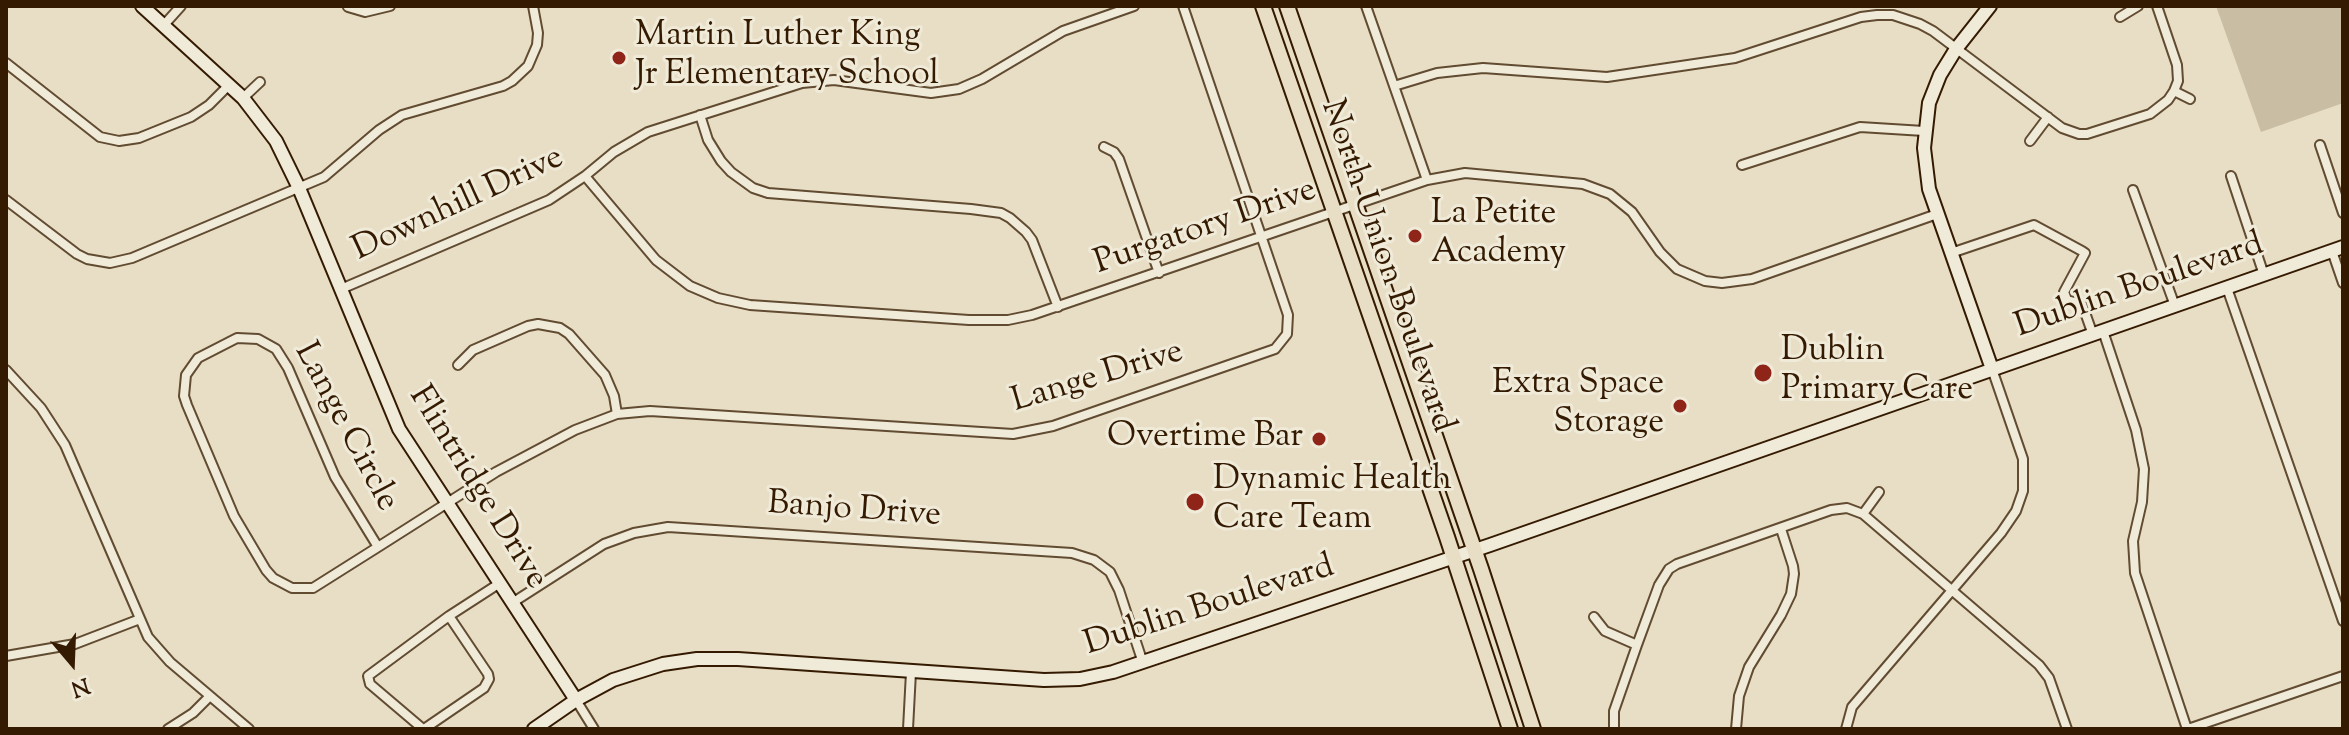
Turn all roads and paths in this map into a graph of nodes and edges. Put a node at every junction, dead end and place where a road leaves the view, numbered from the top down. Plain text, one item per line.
1 (142, 6) edge
2 (181, 6) edge
3 (390, 6) edge
4 (533, 6) edge
5 (1134, 6) edge
6 (1183, 6) edge
7 (1263, 6) edge
8 (1287, 6) edge
9 (1366, 6) edge
10 (1990, 6) edge
11 (2138, 6) edge
12 (2157, 6) edge
13 (348, 7) edge
14 (2120, 17) dead end
15 (163, 26) junction
16 (1956, 49) junction
17 (6, 63) edge
18 (260, 82) dead end
19 (229, 85) junction
20 (1394, 86) junction
21 (2174, 91) junction
22 (243, 98) junction
23 (2190, 99) dead end
24 (700, 115) junction
25 (2048, 117) junction
26 (1924, 131) junction
27 (2030, 141) dead end
28 (2320, 145) dead end
29 (1104, 147) dead end
30 (1742, 165) dead end
31 (585, 176) junction
32 (2231, 176) dead end
33 (1427, 180) junction
34 (299, 188) junction
35 (2133, 190) dead end
36 (6, 200) edge
37 (1356, 205) junction
38 (1335, 212) junction
39 (2343, 213) edge
40 (1937, 214) junction
41 (1263, 237) junction
42 (2337, 249) edge
43 (1951, 253) junction
44 (1159, 273) junction
45 (2264, 275) junction
46 (2343, 283) edge
47 (2227, 288) junction
48 (341, 289) junction
49 (2175, 306) junction
50 (1058, 307) junction
51 (2098, 333) junction
52 (458, 365) dead end
53 (1992, 369) junction
54 (6, 370) edge
55 (617, 414) junction
56 (1879, 492) dead end
57 (446, 503) junction
58 (1863, 514) junction
59 (1781, 529) junction
60 (378, 547) junction
61 (1474, 550) junction
62 (1454, 557) junction
63 (500, 583) junction
64 (1952, 590) junction
65 (512, 603) junction
66 (449, 616) junction
67 (1594, 617) dead end
68 (140, 619) junction
69 (2343, 621) edge
70 (1637, 645) junction
71 (6, 656) edge
72 (1143, 663) junction
73 (911, 672) junction
74 (2343, 676) edge
75 (210, 696) junction
76 (576, 700) junction
77 (168, 729) edge
78 (249, 729) edge
79 (424, 729) edge
80 (534, 729) edge
81 (594, 729) edge
82 (908, 729) edge
83 (1510, 729) edge
84 (1533, 729) edge
85 (1614, 729) edge
86 (1736, 729) edge
87 (1846, 729) edge
88 (2067, 729) edge
89 (2187, 729) edge

1 - 15 main road, Flintridge Drive
2 - 15 street
3 - 13 street
4 - 34 street
5 - 24 street, Downhill Drive
6 - 41 street, Lange Drive
7 - 38 main road, North Union Boulevard
8 - 37 main road, North Union Boulevard
9 - 20 street
10 - 16 main road
11 - 14 street
12 - 21 street
15 - 19 main road, Flintridge Drive
16 - 20 street
16 - 25 street
16 - 26 main road
17 - 19 street
18 - 22 street
19 - 22 main road, Flintridge Drive
20 - 33 street
21 - 23 street
21 - 25 street
22 - 34 main road, Flintridge Drive
24 - 31 street, Downhill Drive
24 - 50 street
25 - 27 street
26 - 30 street
26 - 40 main road
28 - 39 street
29 - 44 street
31 - 48 street, Downhill Drive
31 - 50 street, Purgatory Drive
32 - 45 street
33 - 37 street, Purgatory Drive
33 - 40 street, Purgatory Drive
34 - 36 street
34 - 48 main road, Flintridge Drive
35 - 49 street
37 - 38 street, Purgatory Drive
37 - 61 main road, North Union Boulevard
38 - 41 street, Purgatory Drive
38 - 62 main road, North Union Boulevard
40 - 43 main road
41 - 44 street, Purgatory Drive
41 - 55 street, Lange Drive
42 - 45 main road, Dublin Boulevard
42 - 46 street
43 - 51 street
43 - 53 main road
44 - 50 street, Purgatory Drive
45 - 47 main road, Dublin Boulevard
47 - 49 main road, Dublin Boulevard
47 - 69 street
48 - 57 main road, Flintridge Drive
49 - 51 main road, Dublin Boulevard
51 - 53 main road, Dublin Boulevard
51 - 89 street
52 - 55 street
53 - 61 main road, Dublin Boulevard
53 - 64 street
54 - 68 street
55 - 57 street, Lange Drive
56 - 58 street
57 - 60 street, Lange Circle
57 - 63 main road, Flintridge Drive
58 - 59 street
58 - 64 street
59 - 70 street
59 - 86 street
60 - 60 street, Lange Circle
61 - 62 main road, Dublin Boulevard
61 - 84 main road, North Union Boulevard
62 - 72 main road, Dublin Boulevard
62 - 83 main road, North Union Boulevard
63 - 65 main road, Flintridge Drive
63 - 66 street
64 - 87 street
64 - 88 street
65 - 72 street, Banjo Drive
65 - 76 main road, Flintridge Drive
66 - 79 street
66 - 79 street
67 - 70 street
68 - 71 street
68 - 75 street
70 - 85 street
72 - 73 main road, Dublin Boulevard
73 - 76 main road, Dublin Boulevard
73 - 82 street
74 - 89 street
75 - 77 street
75 - 78 street
76 - 80 main road, Dublin Boulevard
76 - 81 street, Flintridge Drive

